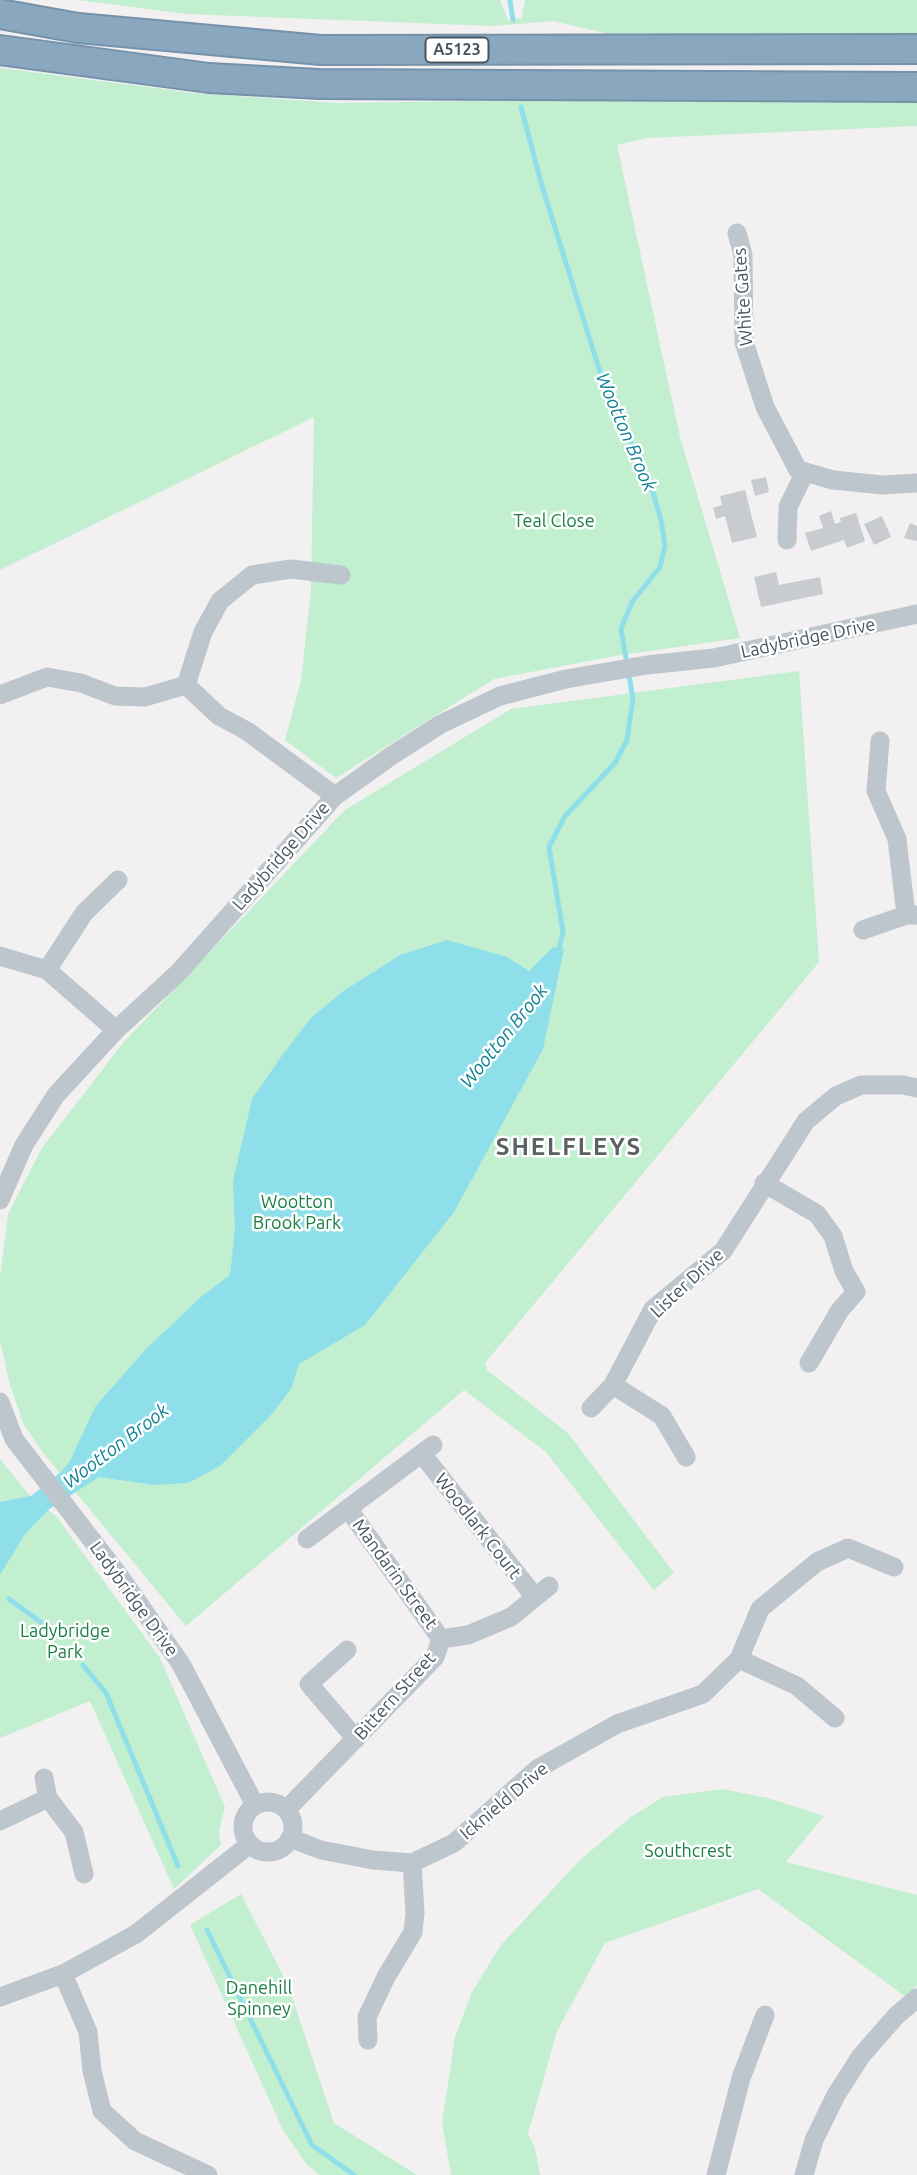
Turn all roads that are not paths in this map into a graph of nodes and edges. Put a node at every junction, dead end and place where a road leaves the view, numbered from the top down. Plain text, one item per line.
1 (0, 14) edge
2 (917, 49) edge
3 (0, 50) edge
4 (917, 87) edge
5 (737, 233) dead end
6 (805, 472) junction
7 (917, 483) edge
8 (787, 540) dead end
9 (341, 575) dead end
10 (917, 614) edge
11 (186, 685) junction
12 (0, 695) edge
13 (880, 741) dead end
14 (335, 796) junction
15 (118, 880) dead end
16 (911, 915) edge
17 (863, 930) dead end
18 (0, 956) edge
19 (47, 970) junction
20 (116, 1030) junction
21 (917, 1088) edge
22 (764, 1183) junction
23 (0, 1200) edge
24 (809, 1363) dead end
25 (613, 1385) junction
26 (0, 1402) edge
27 (590, 1408) dead end
28 (686, 1457) dead end
29 (349, 1510) junction
30 (307, 1539) dead end
31 (894, 1567) dead end
32 (542, 1592) joint
33 (441, 1639) junction
34 (347, 1650) dead end
35 (739, 1659) junction
36 (835, 1718) dead end
37 (356, 1739) junction
38 (44, 1778) dead end
39 (48, 1798) junction
40 (255, 1805) junction
41 (287, 1809) junction
42 (0, 1821) edge
43 (290, 1838) junction
44 (250, 1844) junction
45 (412, 1863) junction
46 (84, 1874) dead end
47 (63, 1974) junction
48 (0, 1997) edge
49 (917, 1998) edge
50 (765, 2015) dead end
51 (368, 2040) dead end
52 (208, 2175) edge
53 (719, 2175) edge
54 (804, 2175) edge

1 - 2 highway, A5123
3 - 4 highway, A5123
5 - 6 street, White Gates
6 - 7 street
6 - 8 street
9 - 11 street
10 - 14 street, Ladybridge Drive
11 - 12 street
11 - 14 street
13 - 16 street
14 - 20 street, Ladybridge Drive
15 - 19 street
16 - 17 street
18 - 19 street
19 - 20 street
20 - 23 street, Ladybridge Drive
21 - 22 street, Lister Drive
22 - 24 street
22 - 25 street, Lister Drive
25 - 27 street, Lister Drive
25 - 28 street
26 - 40 street, Ladybridge Drive
29 - 30 street
29 - 32 street, Woodlark Court
29 - 33 street, Mandarin Street
31 - 35 street, Icknield Drive
32 - 33 street, Bittern Street
33 - 37 street, Bittern Street
34 - 37 street
35 - 36 street
35 - 45 street, Icknield Drive
37 - 41 street, Bittern Street
38 - 39 street
39 - 42 street
39 - 46 street
40 - 41 street
40 - 44 street
41 - 43 street
43 - 44 street
43 - 45 street, Icknield Drive
44 - 47 street
45 - 51 street
47 - 48 street
47 - 52 street
49 - 54 street
50 - 53 street

